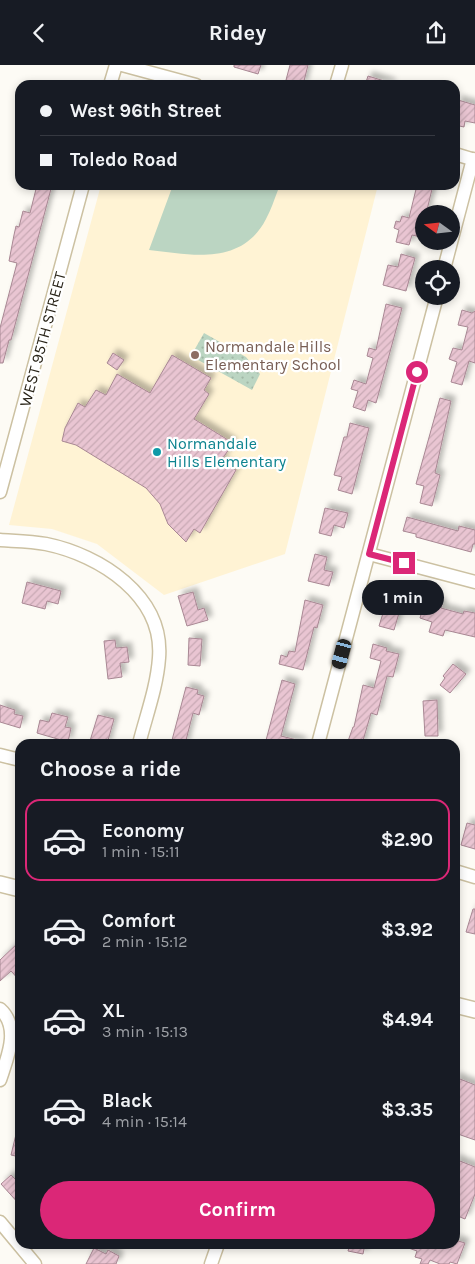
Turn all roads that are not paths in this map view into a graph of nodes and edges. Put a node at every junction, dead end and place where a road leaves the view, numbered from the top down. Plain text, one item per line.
1 (116, 65) edge
2 (122, 65) edge
3 (342, 65) edge
4 (112, 80) edge
5 (178, 80) edge
6 (338, 80) edge
7 (460, 155) edge
8 (474, 159) edge
9 (82, 190) edge
10 (446, 260) edge
11 (435, 305) edge
12 (0, 493) edge
13 (0, 540) edge
14 (369, 554) junction
15 (475, 583) edge
16 (139, 739) edge
17 (319, 739) edge
18 (0, 755) edge
19 (15, 759) edge
20 (460, 872) edge
21 (475, 877) edge
22 (0, 884) edge
23 (15, 888) edge
24 (460, 1006) edge
25 (0, 1009) edge
26 (475, 1011) edge
27 (0, 1080) edge
28 (0, 1223) edge
29 (15, 1241) edge
30 (22, 1249) edge
31 (216, 1249) edge
32 (35, 1264) edge
33 (211, 1264) edge

1 - 4 street
2 - 5 street
3 - 6 street
7 - 8 street
8 - 10 street
9 - 12 street, WEST 95TH STREET
11 - 14 street
13 - 16 street
14 - 15 street
14 - 17 street
18 - 19 street
20 - 21 street
22 - 23 main road
24 - 26 main road
25 - 27 street
28 - 29 street
30 - 32 street
31 - 33 street

